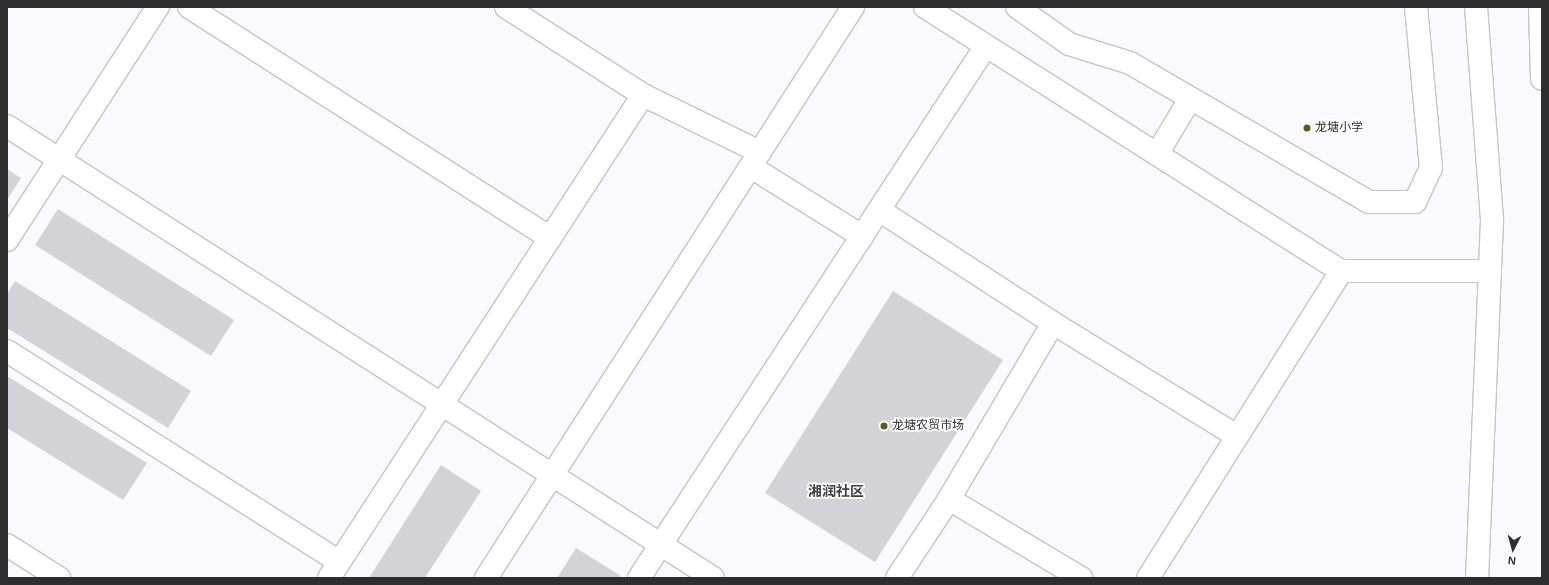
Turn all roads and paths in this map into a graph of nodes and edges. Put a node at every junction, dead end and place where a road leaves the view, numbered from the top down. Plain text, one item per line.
1 (158, 7) edge
2 (189, 7) edge
3 (506, 7) edge
4 (853, 7) edge
5 (925, 7) edge
6 (1017, 7) edge
7 (1416, 7) edge
8 (1476, 7) edge
9 (1540, 7) edge
10 (986, 46) junction
11 (1542, 79) edge
12 (643, 95) junction
13 (1190, 99) junction
14 (7, 126) edge
15 (1157, 154) junction
16 (60, 159) junction
17 (756, 159) junction
18 (879, 210) junction
19 (862, 236) junction
20 (550, 238) junction
21 (7, 240) edge
22 (1341, 271) junction
23 (1490, 271) junction
24 (1054, 323) junction
25 (7, 351) edge
26 (442, 404) junction
27 (1237, 436) junction
28 (553, 476) junction
29 (949, 499) junction
30 (7, 545) edge
31 (661, 545) junction
32 (334, 570) edge
33 (60, 578) edge
34 (486, 578) edge
35 (639, 578) edge
36 (714, 578) edge
37 (897, 578) edge
38 (1081, 578) edge
39 (1148, 578) edge
40 (1477, 578) edge

1 - 16 street
2 - 20 street
3 - 12 street
4 - 17 street
5 - 10 street
6 - 13 street
7 - 13 street
8 - 23 street
9 - 11 street
10 - 15 street
10 - 18 street
12 - 17 street
12 - 20 street
13 - 15 street
14 - 16 street
15 - 22 street
16 - 21 street
16 - 26 street
17 - 19 street
17 - 28 street
18 - 19 street
18 - 24 street
19 - 31 street
20 - 26 street
22 - 23 street
22 - 27 street
23 - 40 street
24 - 27 street
24 - 29 street
25 - 32 street
26 - 28 street
26 - 32 street
27 - 39 street
28 - 31 street
28 - 34 street
29 - 37 street
29 - 38 street
30 - 33 street
31 - 35 street
31 - 36 street

